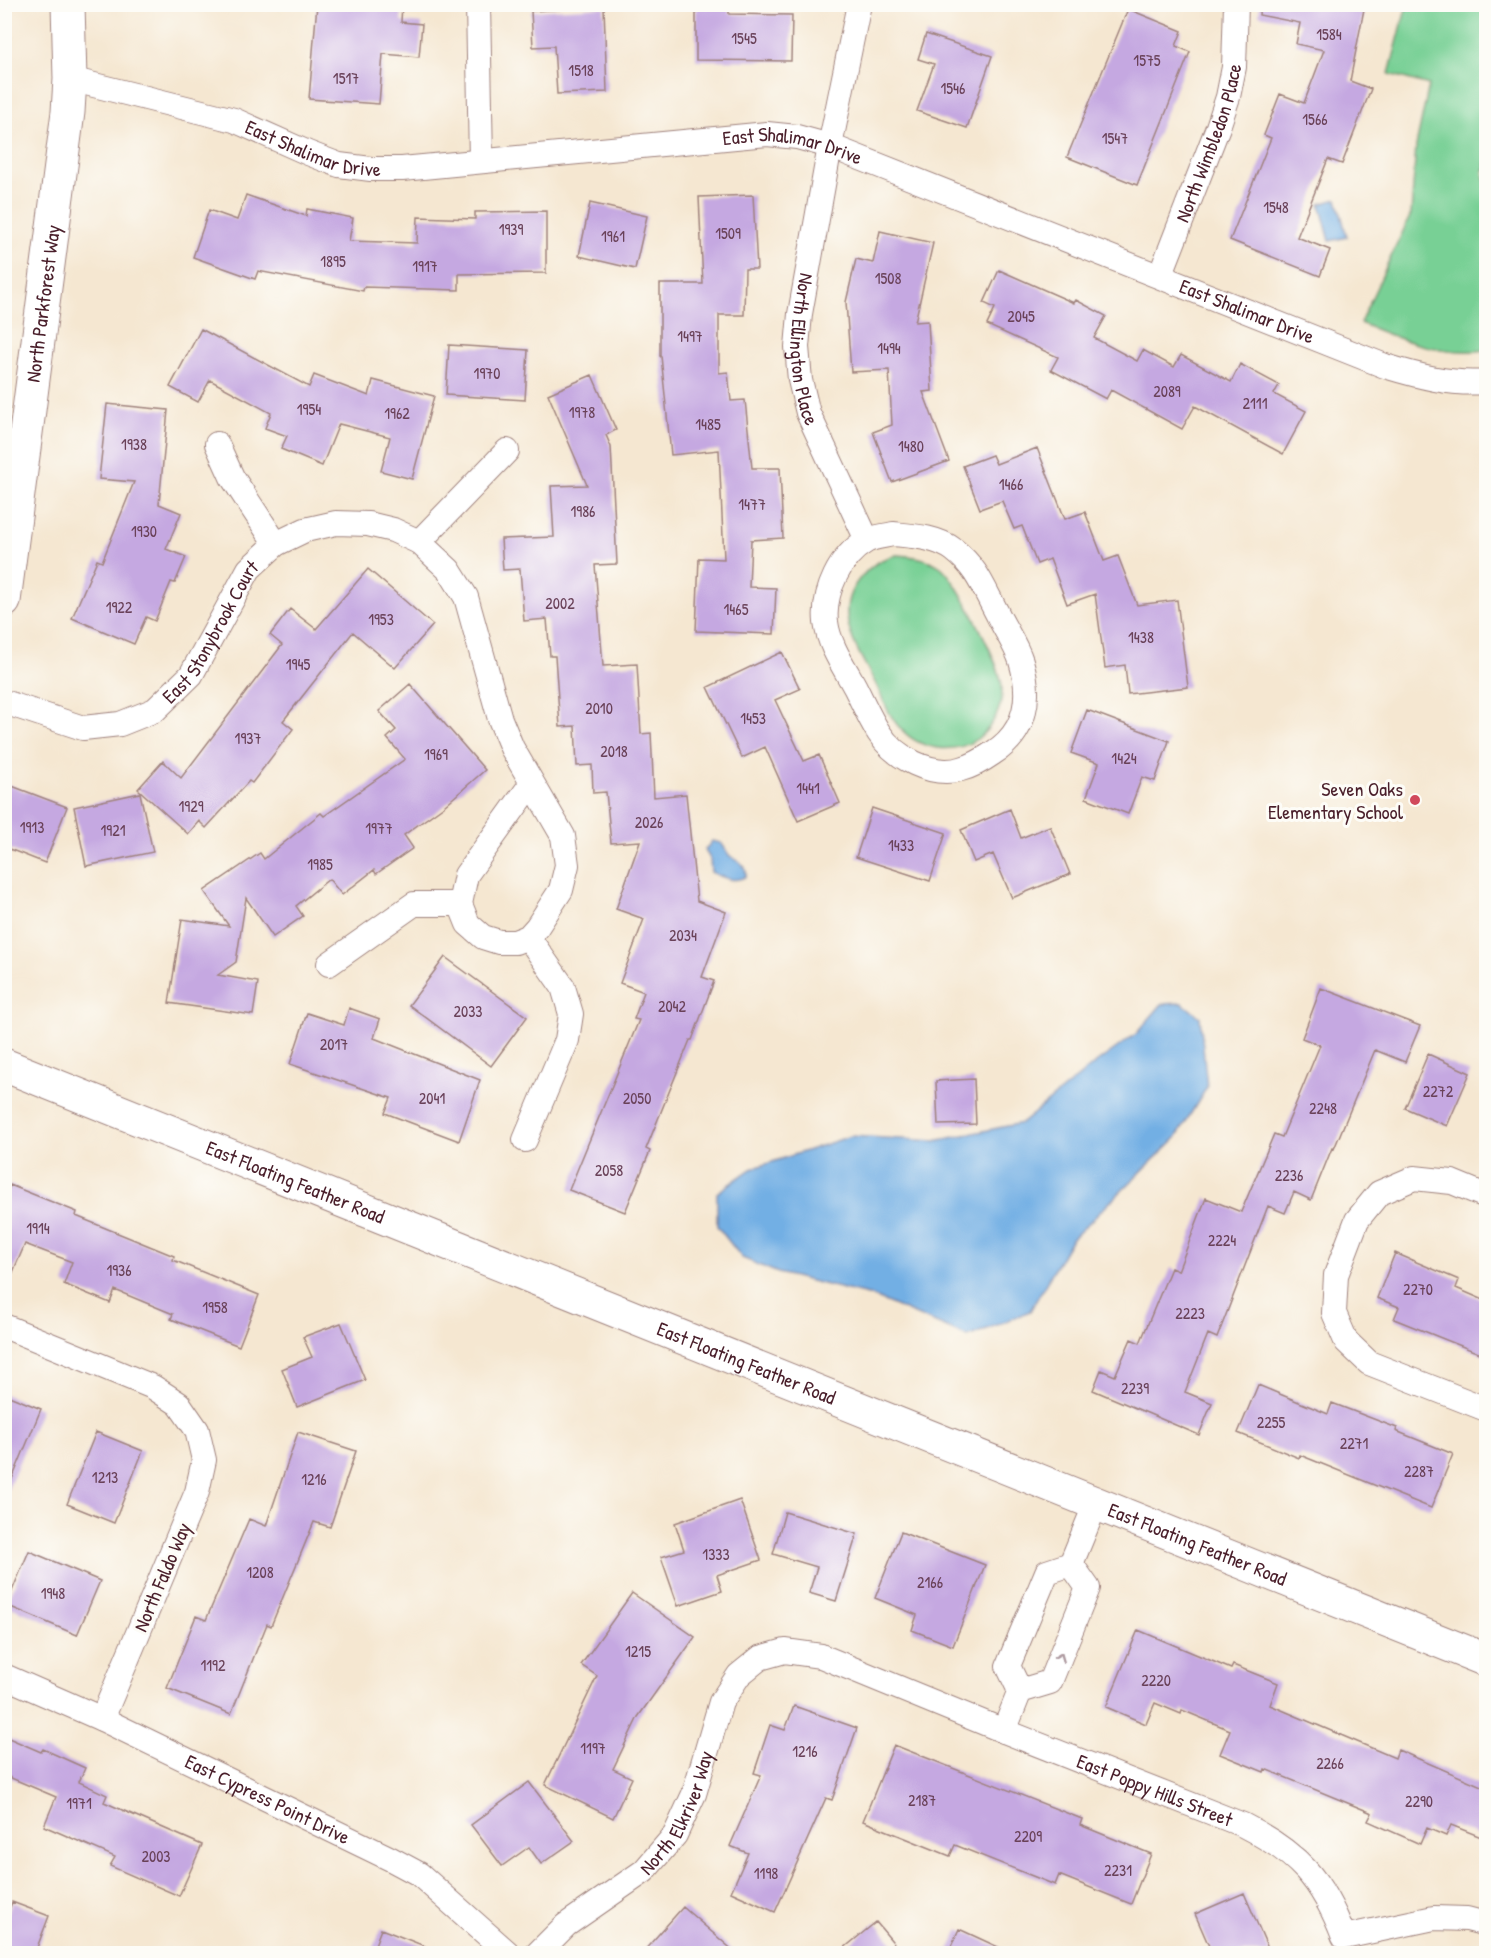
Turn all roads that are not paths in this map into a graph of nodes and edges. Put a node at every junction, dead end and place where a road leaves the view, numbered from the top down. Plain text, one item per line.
1 (68, 4) edge
2 (478, 4) edge
3 (859, 4) edge
4 (1236, 4) edge
5 (70, 79) junction
6 (830, 146) junction
7 (481, 161) junction
8 (1160, 276) junction
9 (1486, 382) edge
10 (217, 444) dead end
11 (507, 450) dead end
12 (867, 540) junction
13 (419, 542) junction
14 (276, 544) junction
15 (4, 601) edge
16 (4, 702) edge
17 (532, 783) junction
18 (460, 904) junction
19 (528, 937) junction
20 (329, 964) dead end
21 (4, 1065) edge
22 (525, 1140) dead end
23 (1486, 1196) edge
24 (4, 1326) edge
25 (1486, 1409) edge
26 (1096, 1503) junction
27 (1071, 1564) junction
28 (784, 1651) joint
29 (1486, 1660) edge
30 (4, 1676) edge
31 (1020, 1691) junction
32 (102, 1719) junction
33 (1004, 1731) junction
34 (1486, 1924) edge
35 (1346, 1945) edge
36 (509, 1953) edge
37 (537, 1953) edge

1 - 5 main road, North Parkforest Way
2 - 7 street
3 - 6 street, North Ellington Place
4 - 8 street, North Wimbledon Place
5 - 7 street, East Shalimar Drive
5 - 15 main road, North Parkforest Way
6 - 7 street, East Shalimar Drive
6 - 8 street, East Shalimar Drive
6 - 12 street, North Ellington Place
8 - 9 street, East Shalimar Drive
10 - 14 street, East Stonybrook Court
11 - 13 street
12 - 12 street
13 - 14 street, East Stonybrook Court
13 - 17 street, East Stonybrook Court
14 - 16 street, East Stonybrook Court
17 - 18 street
17 - 19 street, East Stonybrook Court
18 - 19 street
18 - 20 street
19 - 22 street
21 - 26 main road, East Floating Feather Road
23 - 25 street
24 - 32 street, North Faldo Way
26 - 27 street
26 - 29 main road, East Floating Feather Road
27 - 31 street
31 -> 27 street
28 - 33 street, East Poppy Hills Street
28 - 37 street, North Elkriver Way
30 - 32 street, East Cypress Point Drive
31 - 33 street
32 - 36 street, East Cypress Point Drive
33 - 35 street, East Poppy Hills Street
34 - 35 street, East Poppy Hills Street

